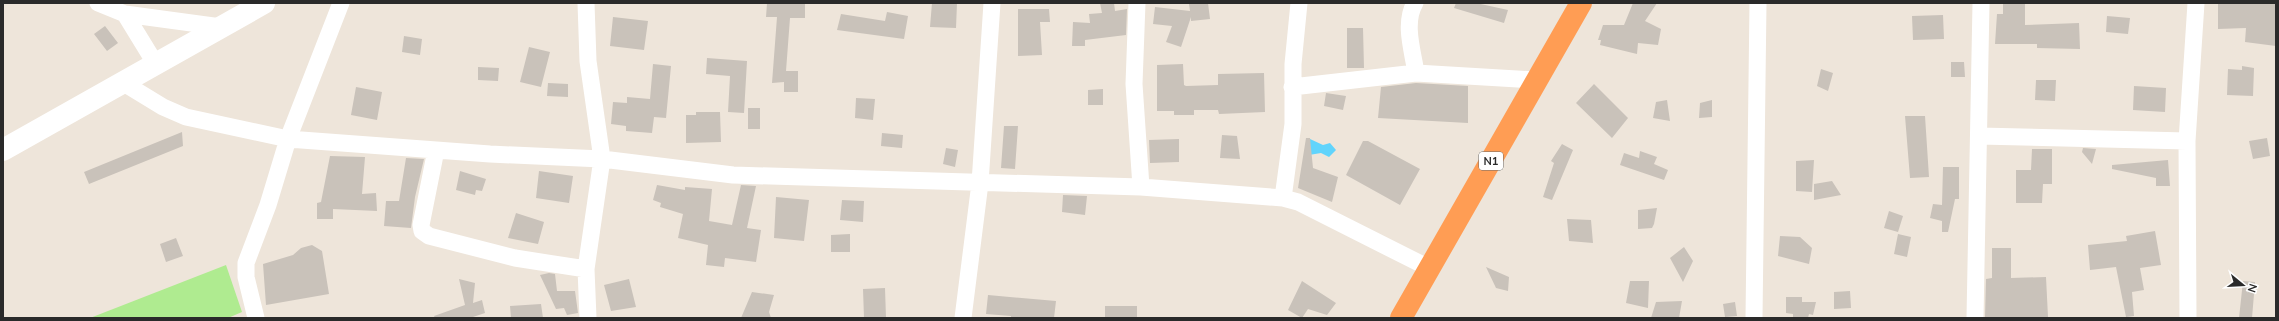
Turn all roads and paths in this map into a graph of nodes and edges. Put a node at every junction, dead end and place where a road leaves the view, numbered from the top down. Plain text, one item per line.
1 (98, 3) edge
2 (264, 3) edge
3 (341, 3) edge
4 (586, 3) edge
5 (992, 3) edge
6 (1137, 3) edge
7 (1299, 3) edge
8 (1415, 3) edge
9 (1581, 3) edge
10 (1758, 3) edge
11 (1981, 3) edge
12 (2196, 3) edge
13 (125, 14) junction
14 (221, 27) junction
15 (155, 64) junction
16 (1416, 74) junction
17 (1536, 80) junction
18 (122, 82) junction
19 (1292, 87) junction
20 (1979, 136) junction
21 (288, 139) junction
22 (2187, 141) junction
23 (3, 150) edge
24 (436, 150) junction
25 (602, 159) junction
26 (980, 183) junction
27 (1141, 187) junction
28 (1283, 198) junction
29 (1429, 268) junction
30 (586, 270) junction
31 (1407, 316) edge
32 (256, 318) edge
33 (588, 318) edge
34 (963, 318) edge
35 (1754, 318) edge
36 (1975, 318) edge
37 (2188, 318) edge

1 - 13 street
2 - 14 main road
3 - 21 street
4 - 25 street
5 - 26 street
6 - 27 street
7 - 19 street
8 - 16 street
9 - 17 highway, N1
10 - 35 street
11 - 20 street
12 - 22 street
13 - 14 street
13 - 15 street
14 - 15 main road
15 - 18 main road
16 - 17 street
16 - 19 street
17 - 29 highway, N1
18 - 21 street
18 - 23 main road
19 - 28 street
20 - 22 street
20 - 36 street
21 - 24 street
21 - 32 street
22 - 37 street
24 - 25 street
24 - 30 street
25 - 26 street
25 - 30 street
26 - 27 street
26 - 34 street
27 - 28 street
28 - 29 street
29 - 31 highway, N1
30 - 33 street

